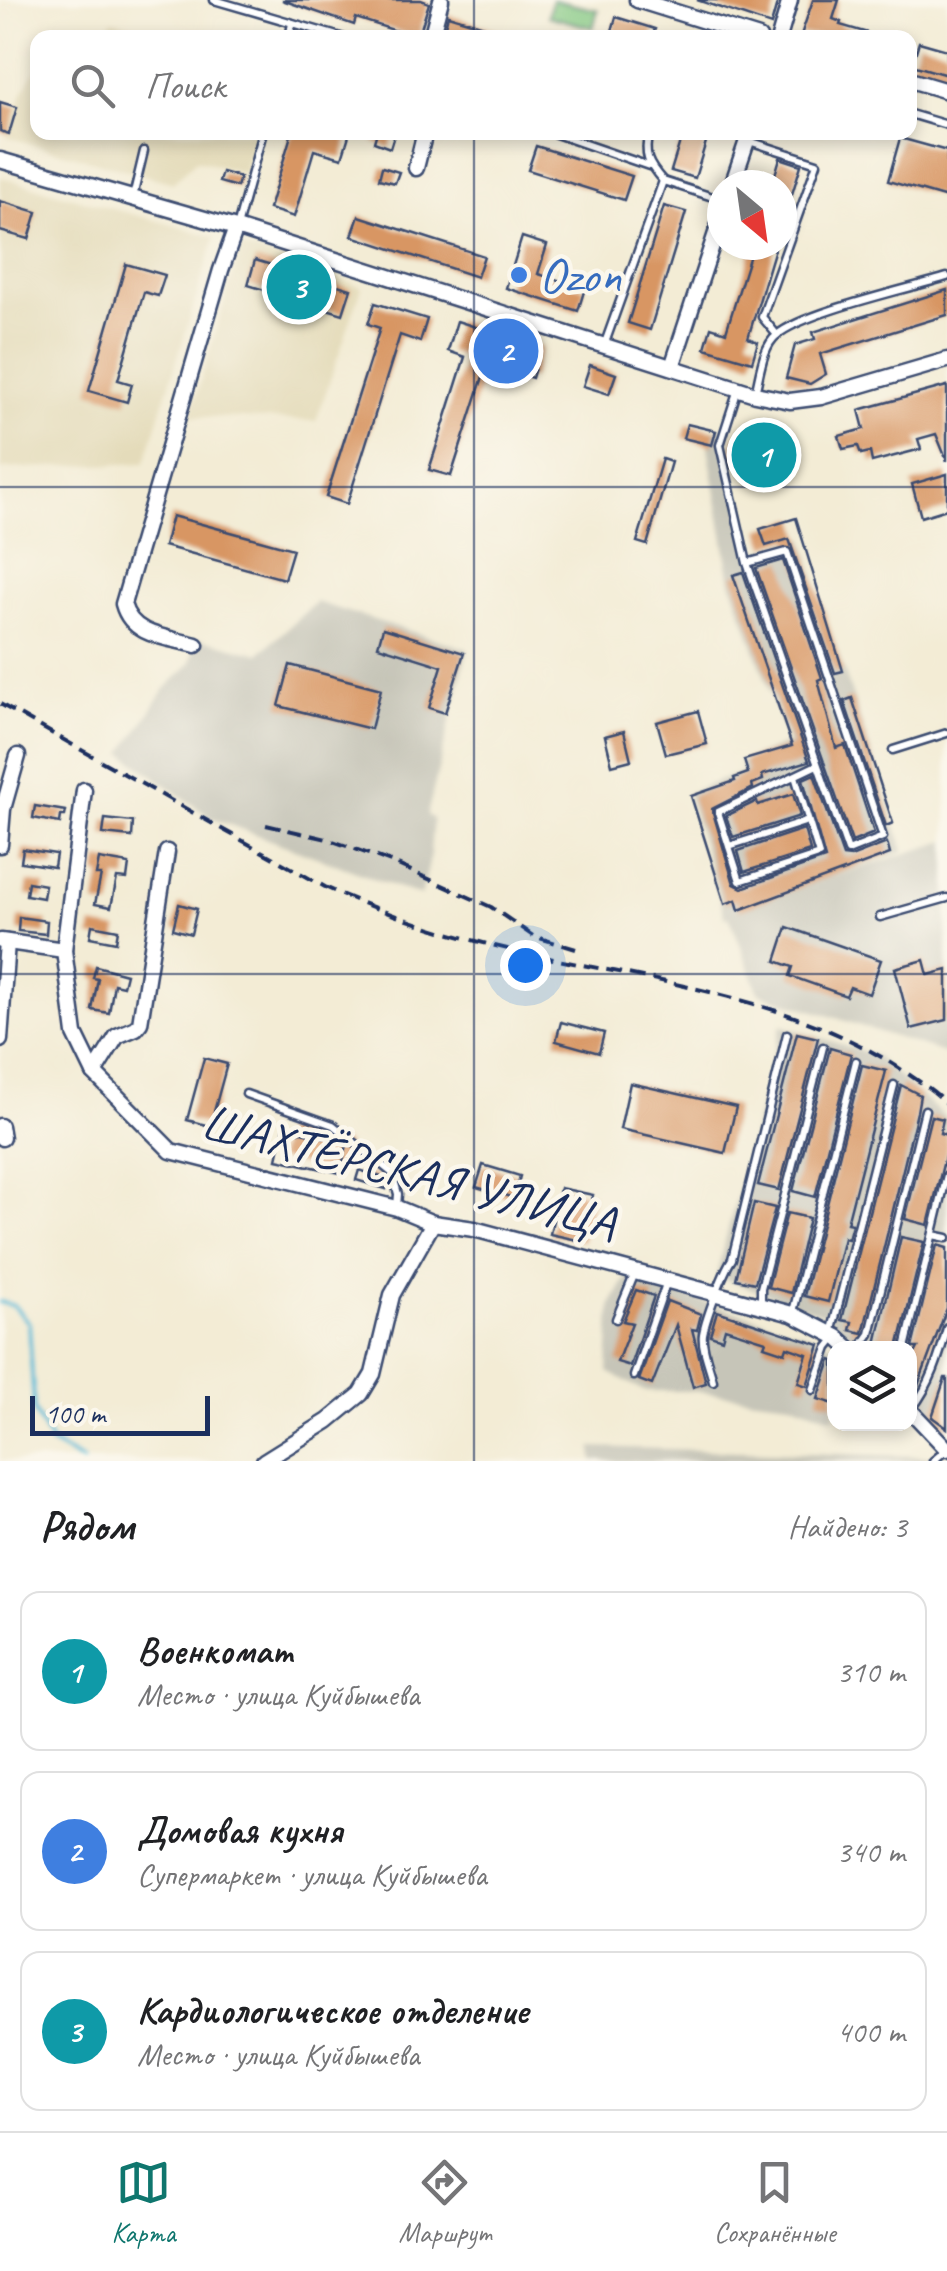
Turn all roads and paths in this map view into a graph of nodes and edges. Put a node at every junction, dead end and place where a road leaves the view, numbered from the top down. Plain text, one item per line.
1 (214, 0) edge
2 (441, 0) edge
3 (637, 0) edge
4 (790, 0) edge
5 (292, 23) junction
6 (290, 30) edge
7 (316, 30) edge
8 (433, 30) edge
9 (734, 30) edge
10 (781, 30) edge
11 (917, 82) edge
12 (947, 91) edge
13 (917, 116) edge
14 (947, 125) edge
15 (260, 140) edge
16 (424, 140) edge
17 (573, 140) edge
18 (647, 140) edge
19 (748, 140) edge
20 (759, 140) edge
21 (144, 151) dead end
22 (0, 160) edge
23 (649, 166) junction
24 (416, 168) dead end
25 (737, 170) edge
26 (664, 181) junction
27 (707, 195) edge
28 (133, 198) junction
29 (236, 228) junction
30 (707, 260) edge
31 (947, 277) edge
32 (776, 335) junction
33 (604, 345) junction
34 (947, 360) edge
35 (672, 367) junction
36 (738, 387) junction
37 (755, 394) junction
38 (747, 564) junction
39 (196, 644) dead end
40 (947, 734) edge
41 (894, 750) dead end
42 (18, 756) dead end
43 (817, 765) junction
44 (795, 776) junction
45 (84, 790) dead end
46 (808, 821) junction
47 (0, 845) edge
48 (729, 846) junction
49 (167, 852) dead end
50 (947, 898) edge
51 (880, 918) dead end
52 (4, 941) edge
53 (64, 950) junction
54 (787, 1034) dead end
55 (0, 1040) edge
56 (823, 1046) dead end
57 (856, 1061) dead end
58 (94, 1073) junction
59 (894, 1084) dead end
60 (246, 1094) dead end
61 (925, 1110) dead end
62 (947, 1175) edge
63 (397, 1208) junction
64 (433, 1222) junction
65 (932, 1235) junction
66 (947, 1238) edge
67 (635, 1271) junction
68 (667, 1280) junction
69 (718, 1293) junction
70 (761, 1305) junction
71 (792, 1314) junction
72 (616, 1318) dead end
73 (947, 1328) edge
74 (834, 1335) junction
75 (841, 1341) edge
76 (865, 1341) edge
77 (907, 1341) edge
78 (634, 1376) dead end
79 (713, 1381) dead end
80 (814, 1390) dead end
81 (917, 1400) edge
82 (917, 1419) edge
83 (946, 1450) edge
84 (264, 1461) edge
85 (933, 1461) edge

1 - 5 lane
2 - 8 street
3 - 9 street
4 - 10 street
5 - 6 lane
5 - 7 lane
11 - 12 street
13 - 14 lane
15 - 29 lane
16 - 24 street
17 - 23 lane
18 - 23 lane
19 - 25 street
20 - 32 lane
21 - 28 lane
22 - 28 street
23 - 26 lane
26 - 27 lane
26 - 33 lane
28 - 29 street
29 - 33 street
29 - 39 street
30 - 35 street
31 - 32 lane
32 - 37 lane
33 - 35 street
34 - 37 street
35 - 36 street
36 - 37 street
36 - 38 lane
38 - 43 lane
38 - 43 lane
40 - 41 lane
42 - 47 street
43 - 44 lane
44 - 46 lane
44 - 48 lane
45 - 53 street, ШАХТЁРСКАЯ УЛИЦА
46 - 48 lane
46 - 48 lane
49 - 58 street
50 - 51 lane
52 - 53 street
52 - 55 street
53 - 58 street, ШАХТЁРСКАЯ УЛИЦА
54 - 69 lane
56 - 70 lane
57 - 71 lane
58 - 63 street, ШАХТЁРСКАЯ УЛИЦА
59 - 74 lane
60 - 63 lane
61 - 76 lane
62 - 65 lane
63 - 64 street, ШАХТЁРСКАЯ УЛИЦА
64 - 67 street, ШАХТЁРСКАЯ УЛИЦА
64 - 84 street
65 - 66 lane
65 - 77 lane
67 - 68 street, ШАХТЁРСКАЯ УЛИЦА
67 - 72 lane
68 - 69 street, ШАХТЁРСКАЯ УЛИЦА
68 - 78 lane
69 - 70 street, ШАХТЁРСКАЯ УЛИЦА
69 - 79 lane
70 - 71 street, ШАХТЁРСКАЯ УЛИЦА
71 - 74 street, ШАХТЁРСКАЯ УЛИЦА
73 - 81 lane
74 - 75 street, ШАХТЁРСКАЯ УЛИЦА
74 - 80 lane
82 - 83 street
83 - 85 lane

